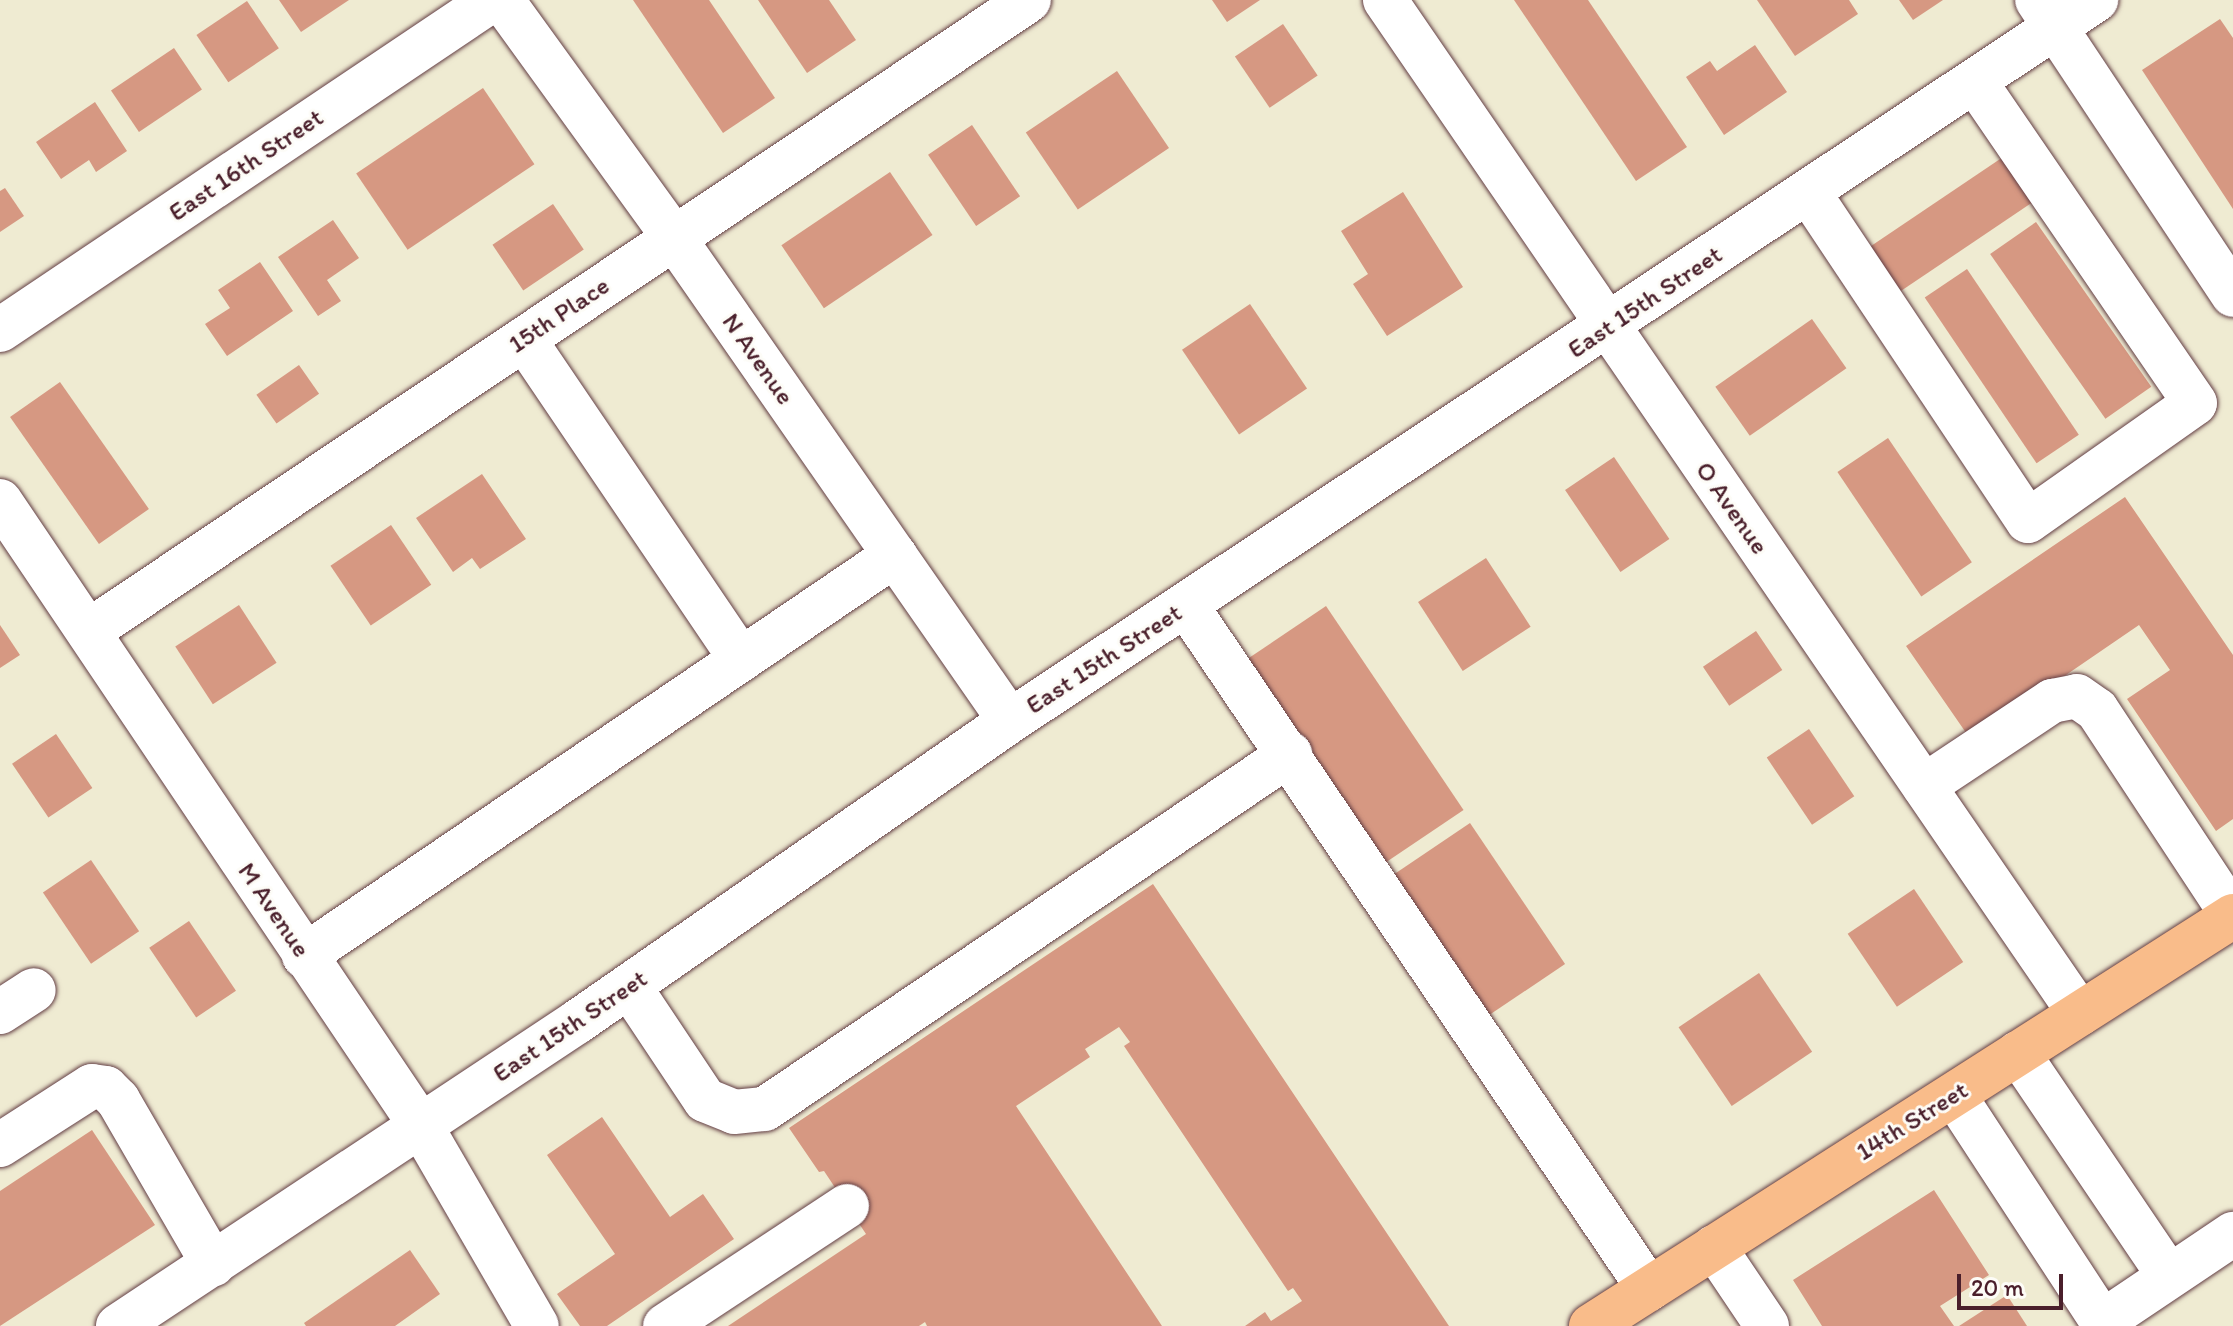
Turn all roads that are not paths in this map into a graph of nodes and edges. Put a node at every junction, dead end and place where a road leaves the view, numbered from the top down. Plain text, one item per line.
1 (492, 0) edge
2 (502, 0) edge
3 (1029, 0) edge
4 (1385, 0) edge
5 (2096, 0) edge
6 (2046, 14) edge
7 (1975, 82) junction
8 (1809, 193) junction
9 (674, 238) junction
10 (2233, 295) edge
11 (1607, 327) junction
12 (0, 330) edge
13 (524, 339) junction
14 (0, 501) edge
15 (895, 555) junction
16 (1186, 605) junction
17 (89, 631) junction
18 (741, 659) junction
19 (1010, 721) junction
20 (1290, 754) junction
21 (1924, 786) junction
22 (2233, 916) edge
23 (304, 956) junction
24 (629, 986) junction
25 (2080, 1014) junction
26 (2018, 1053) junction
27 (1954, 1095) junction
28 (421, 1126) junction
29 (0, 1145) edge
30 (847, 1206) dead end
31 (2233, 1234) edge
32 (1714, 1247) junction
33 (213, 1264) junction
34 (2169, 1276) junction
35 (1649, 1289) junction
36 (2104, 1324) edge
37 (118, 1326) edge
38 (537, 1326) edge
39 (665, 1326) edge
40 (1591, 1326) edge
41 (1767, 1326) edge

1 - 12 street, East 16th Street
2 - 9 street, N Avenue
3 - 9 street, 15th Place
4 - 11 street, O Avenue
5 - 6 street, East 15th Street
6 - 7 street, East 15th Street
6 - 10 street
7 - 8 street, East 15th Street
7 - 8 street
8 - 11 street, East 15th Street
9 - 13 street, 15th Place
9 - 15 street, N Avenue
11 - 16 street, East 15th Street
11 - 21 street, O Avenue
13 - 17 street, 15th Place
13 - 18 street
14 - 17 street, M Avenue
15 - 18 street
15 - 19 street, N Avenue
16 - 19 street, East 15th Street
16 - 20 street
17 - 23 street, M Avenue
18 - 23 street
19 - 24 street, East 15th Street
20 - 24 street
20 - 35 street
21 - 22 street
21 - 25 street, O Avenue
22 - 25 main road, 14th Street
23 - 28 street, M Avenue
24 - 28 street, East 15th Street
25 - 26 main road, 14th Street
26 - 27 main road, 14th Street
26 - 34 street
27 - 32 main road, 14th Street
27 - 36 street
28 - 33 street, East 15th Street
28 - 38 street, M Avenue
29 - 33 street
30 - 39 street
31 - 34 street
32 - 35 main road, 14th Street
32 - 41 street
33 - 37 street, East 15th Street
34 - 36 street
35 - 40 main road, 14th Street

